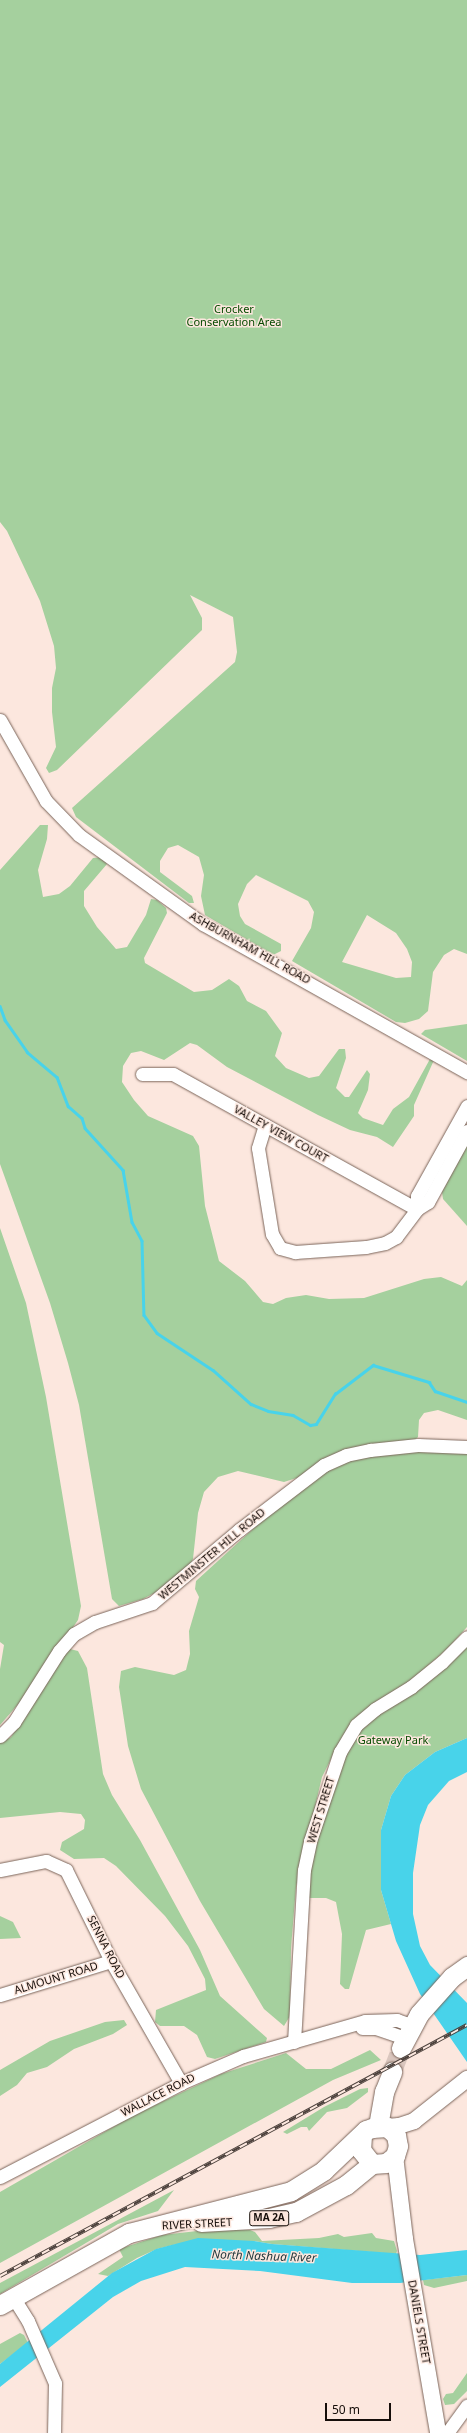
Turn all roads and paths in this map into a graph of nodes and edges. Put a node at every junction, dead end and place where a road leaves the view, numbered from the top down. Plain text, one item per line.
1 (0, 720) edge
2 (467, 1072) edge
3 (142, 1074) dead end
4 (467, 1106) edge
5 (265, 1126) junction
6 (467, 1131) edge
7 (417, 1209) junction
8 (467, 1447) edge
9 (467, 1637) edge
10 (0, 1736) edge
11 (0, 1870) edge
12 (111, 1960) junction
13 (460, 1971) edge
14 (0, 1995) edge
15 (406, 2037) joint
16 (294, 2042) junction
17 (392, 2072) tunnel mouth
18 (467, 2079) edge
19 (181, 2083) junction
20 (424, 2114) junction
21 (362, 2135) junction
22 (387, 2146) junction
23 (0, 2177) edge
24 (150, 2227) junction
25 (6, 2301) edge
26 (467, 2405) edge
27 (54, 2433) edge
28 (438, 2433) edge
29 (447, 2433) edge

1 - 2 street, ASHBURNHAM HILL ROAD
3 - 5 street, VALLEY VIEW COURT
4 - 7 street
5 - 7 street, VALLEY VIEW COURT
5 - 7 street
6 - 7 street
8 - 10 street, WESTMINSTER HILL ROAD
9 - 16 street, WEST STREET
11 - 12 street, SENNA ROAD
12 - 14 street, ALMOUNT ROAD
12 - 19 street, SENNA ROAD
13 - 15 highway
15 - 16 street, WALLACE ROAD
16 - 19 street, WALLACE ROAD
17 - 22 highway
18 - 20 main road, MA 2A
19 - 23 street, WALLACE ROAD
20 - 22 main road, MA 2A
20 - 22 main road, MA 2A
21 - 22 highway, MA 2A
21 - 22 highway
21 - 24 highway, RIVER STREET / MA 2A
22 - 24 highway, RIVER STREET / MA 2A
22 - 28 main road, DANIELS STREET
24 - 25 highway, RIVER STREET / MA 2A
25 - 27 street
26 - 29 street

